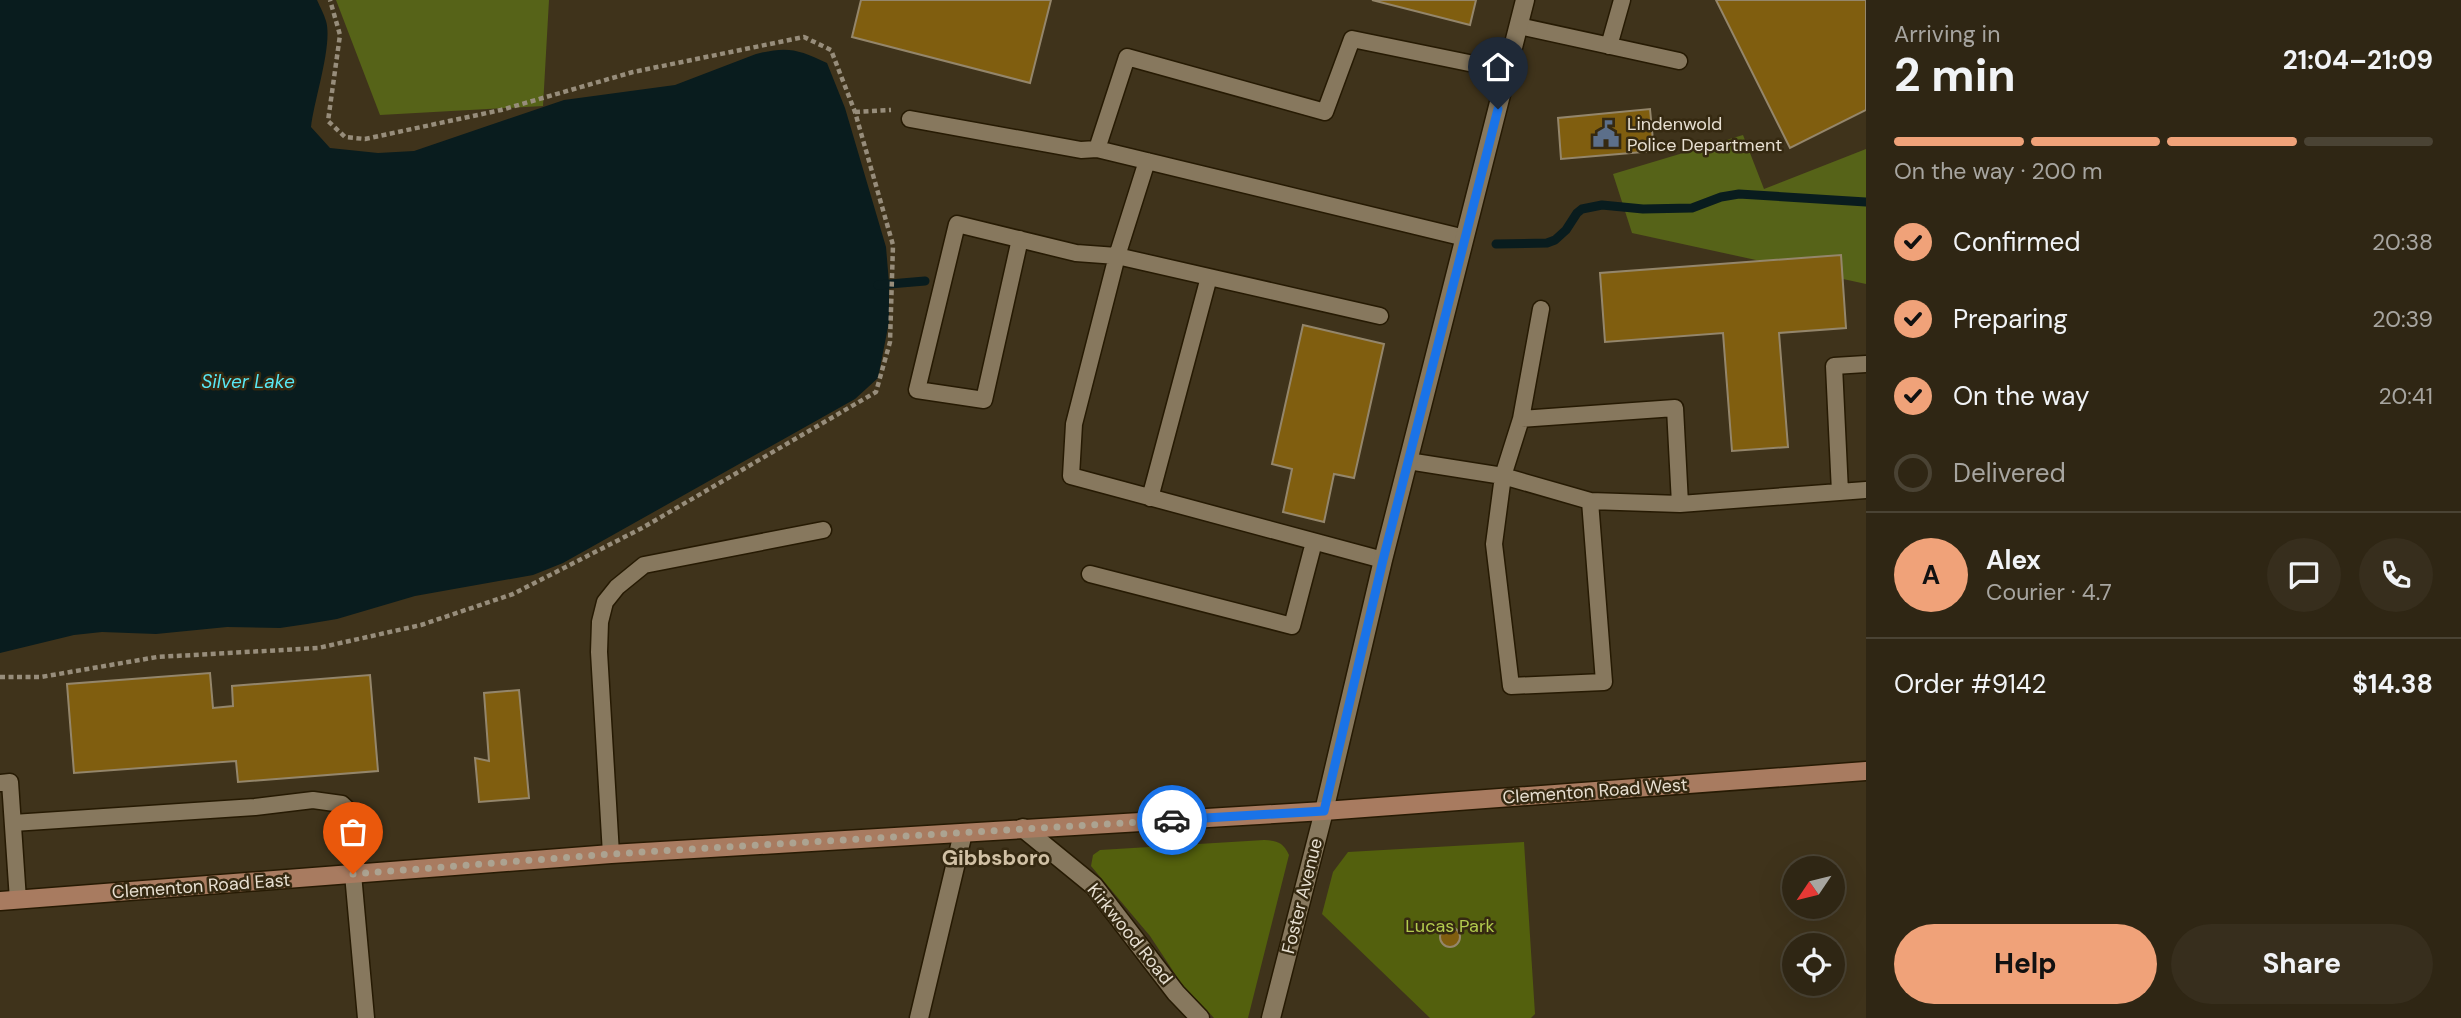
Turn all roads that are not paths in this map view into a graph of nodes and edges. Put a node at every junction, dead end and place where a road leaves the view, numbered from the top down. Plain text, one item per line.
1 (1525, 0) edge
2 (1622, 0) edge
3 (1519, 26) junction
4 (1609, 46) junction
5 (1679, 61) dead end
6 (1508, 71) junction
7 (906, 114) road end
8 (1097, 149) junction
9 (1147, 161) junction
10 (1465, 238) junction
11 (1020, 239) junction
12 (1116, 256) junction
13 (1209, 277) junction
14 (1541, 309) dead end
15 (1380, 316) dead end
16 (1866, 364) edge
17 (1521, 419) junction
18 (1408, 461) junction
19 (1503, 477) junction
20 (1866, 490) edge
21 (1840, 492) junction
22 (1150, 498) junction
23 (1590, 501) junction
24 (1680, 504) junction
25 (824, 530) dead end
26 (1314, 542) junction
27 (1383, 560) junction
28 (1090, 574) dead end
29 (1866, 771) edge
30 (0, 783) edge
31 (1324, 811) junction
32 (13, 823) junction
33 (1023, 828) junction
34 (963, 833) junction
35 (611, 854) junction
36 (353, 874) junction
37 (18, 900) junction
38 (0, 901) edge
39 (366, 1018) edge
40 (919, 1018) edge
41 (1200, 1018) edge
42 (1270, 1018) edge

1 - 3 street, Foster Avenue
2 - 4 lane
3 - 4 lane
3 - 6 street, Foster Avenue
4 - 5 lane
6 - 8 lane
6 - 10 street, Foster Avenue
7 - 8 lane
8 - 9 lane
9 - 10 lane
9 - 12 lane
10 - 18 street, Foster Avenue
11 - 11 lane
11 - 12 lane
12 - 13 lane
12 - 22 lane
13 - 15 lane
13 - 22 lane
14 - 17 lane
16 - 21 lane
17 - 19 lane
17 - 24 lane
18 - 19 lane
18 - 27 street, Foster Avenue
19 - 23 lane
19 - 23 lane
20 - 21 lane
21 - 24 lane
22 - 26 lane
23 - 24 lane
25 - 35 lane
26 - 27 lane
26 - 28 lane
27 - 31 street, Foster Avenue
29 - 31 main road, Clementon Road West
30 - 32 lane
31 - 33 main road, Clementon Road East
31 - 42 street, Foster Avenue
32 - 36 lane
32 - 37 lane
33 - 34 main road, Clementon Road East
33 - 41 street, Kirkwood Road
34 - 35 main road, Clementon Road East
34 - 40 street
35 - 36 main road, Clementon Road East
36 - 37 main road, Clementon Road East
36 - 39 lane
37 - 38 main road, Clementon Road East

